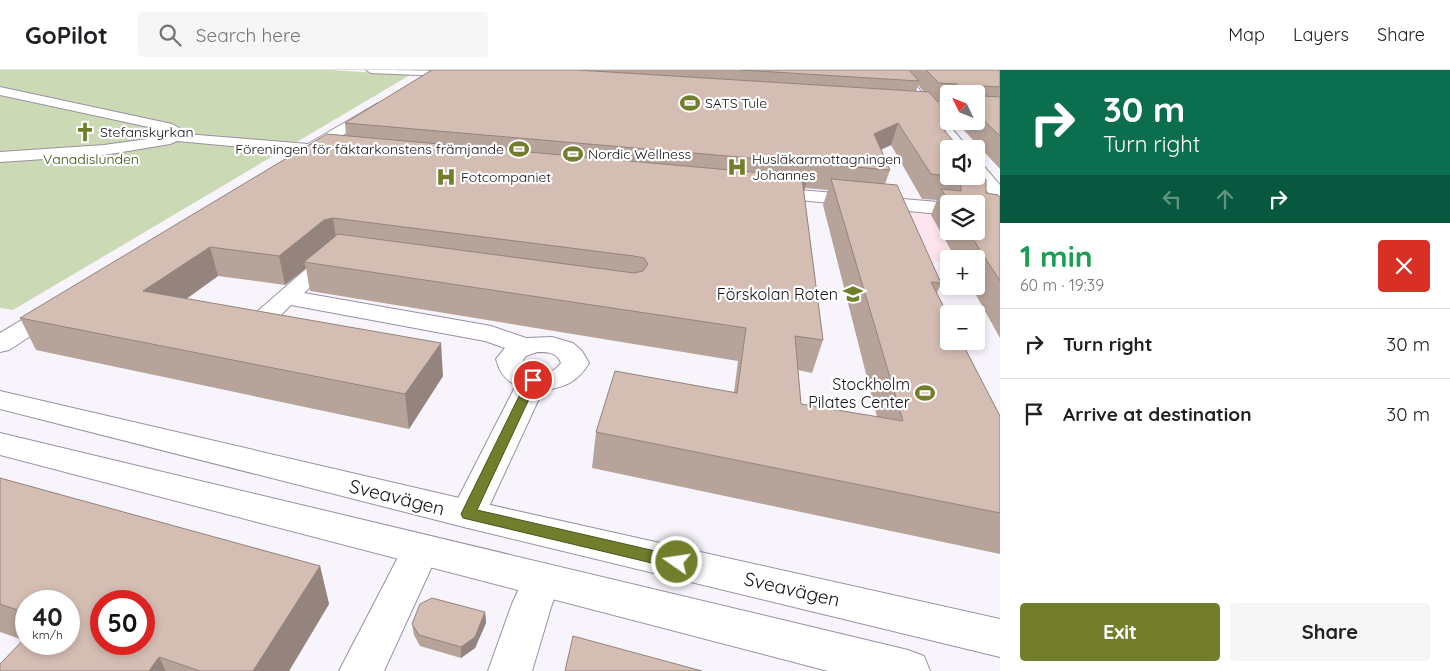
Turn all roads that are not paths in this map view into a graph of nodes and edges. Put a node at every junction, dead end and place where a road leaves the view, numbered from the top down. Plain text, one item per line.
1 (371, 70) edge
2 (897, 70) edge
3 (436, 72) edge
4 (476, 74) edge
5 (407, 89) edge
6 (0, 91) edge
7 (391, 99) edge
8 (911, 106) edge
9 (934, 107) junction
10 (149, 135) dead end
11 (186, 138) junction
12 (225, 140) junction
13 (956, 140) edge
14 (310, 149) junction
15 (356, 154) edge
16 (0, 157) edge
17 (288, 163) edge
18 (985, 184) edge
19 (750, 190) edge
20 (940, 208) edge
21 (998, 208) edge
22 (356, 255) edge
23 (286, 297) junction
24 (73, 298) edge
25 (249, 330) edge
26 (0, 344) edge
27 (524, 346) junction
28 (533, 380) junction
29 (0, 400) edge
30 (0, 444) edge
31 (468, 514) junction
32 (420, 551) junction
33 (543, 579) junction
34 (1000, 638) edge
35 (362, 671) edge
36 (510, 671) edge
37 (908, 671) edge

1 - 3 street
2 - 9 street
3 - 4 street
3 - 5 street
6 - 12 street
7 - 14 street
8 - 9 street
9 - 13 street
10 - 11 street
11 - 12 street
11 - 16 street
12 - 14 street
14 - 15 street
14 - 17 street
18 - 21 street
19 - 20 street
22 - 23 street
23 - 25 street
23 - 27 street
24 - 26 street
27 - 28 street
27 - 28 street
28 - 31 street
29 - 31 street, Sveavägen
30 - 32 street
31 - 34 street, Sveavägen
32 - 33 street
32 - 35 street
33 - 36 street
33 - 37 street

